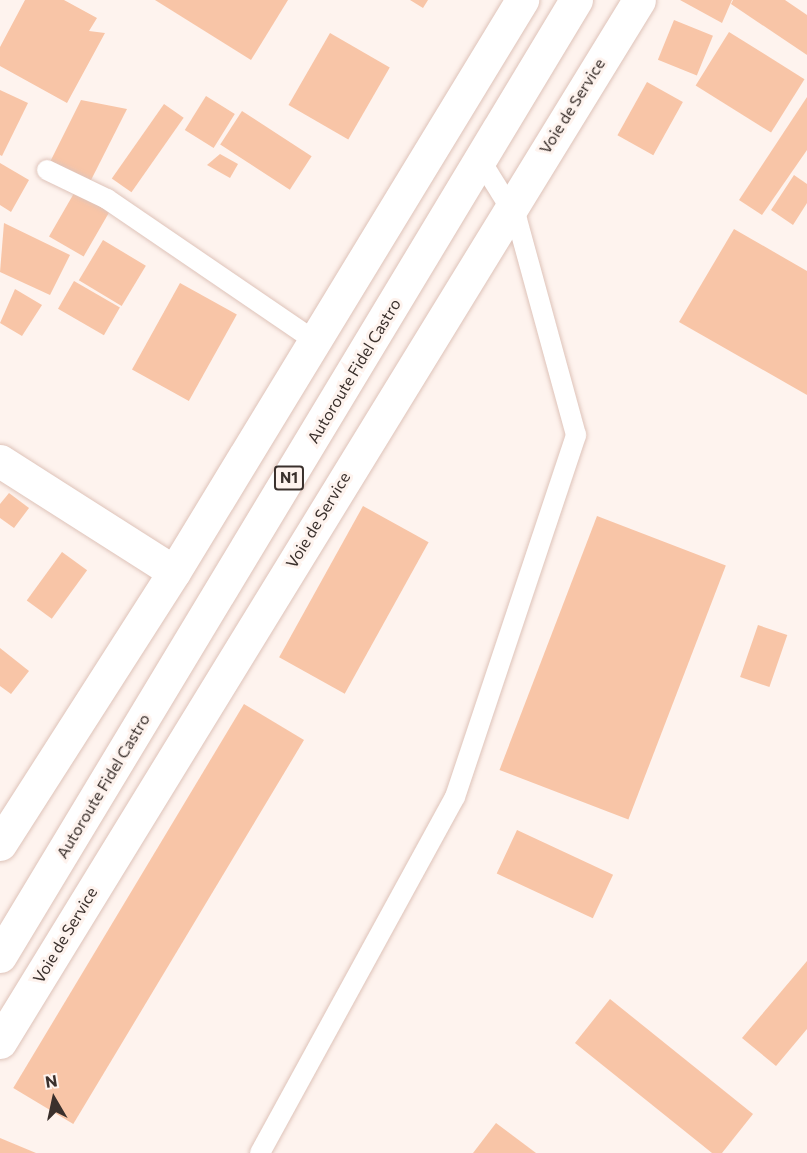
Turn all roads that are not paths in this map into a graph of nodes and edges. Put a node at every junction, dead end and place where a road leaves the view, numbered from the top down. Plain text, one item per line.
1 (522, 0) edge
2 (576, 0) edge
3 (639, 0) edge
4 (481, 161) junction
5 (46, 170) dead end
6 (509, 206) junction
7 (315, 341) junction
8 (0, 461) edge
9 (174, 572) junction
10 (0, 844) edge
11 (0, 956) edge
12 (0, 1042) edge
13 (260, 1153) edge

1 - 7 main road
2 - 4 main road, Autoroute Fidel Castro / N1
3 - 6 main road, Voie de Service
4 - 6 lane
4 - 11 main road, Autoroute Fidel Castro / N1
5 - 7 lane
6 - 12 main road, Voie de Service
6 - 13 lane
7 - 9 main road
8 - 9 main road
9 - 10 main road

